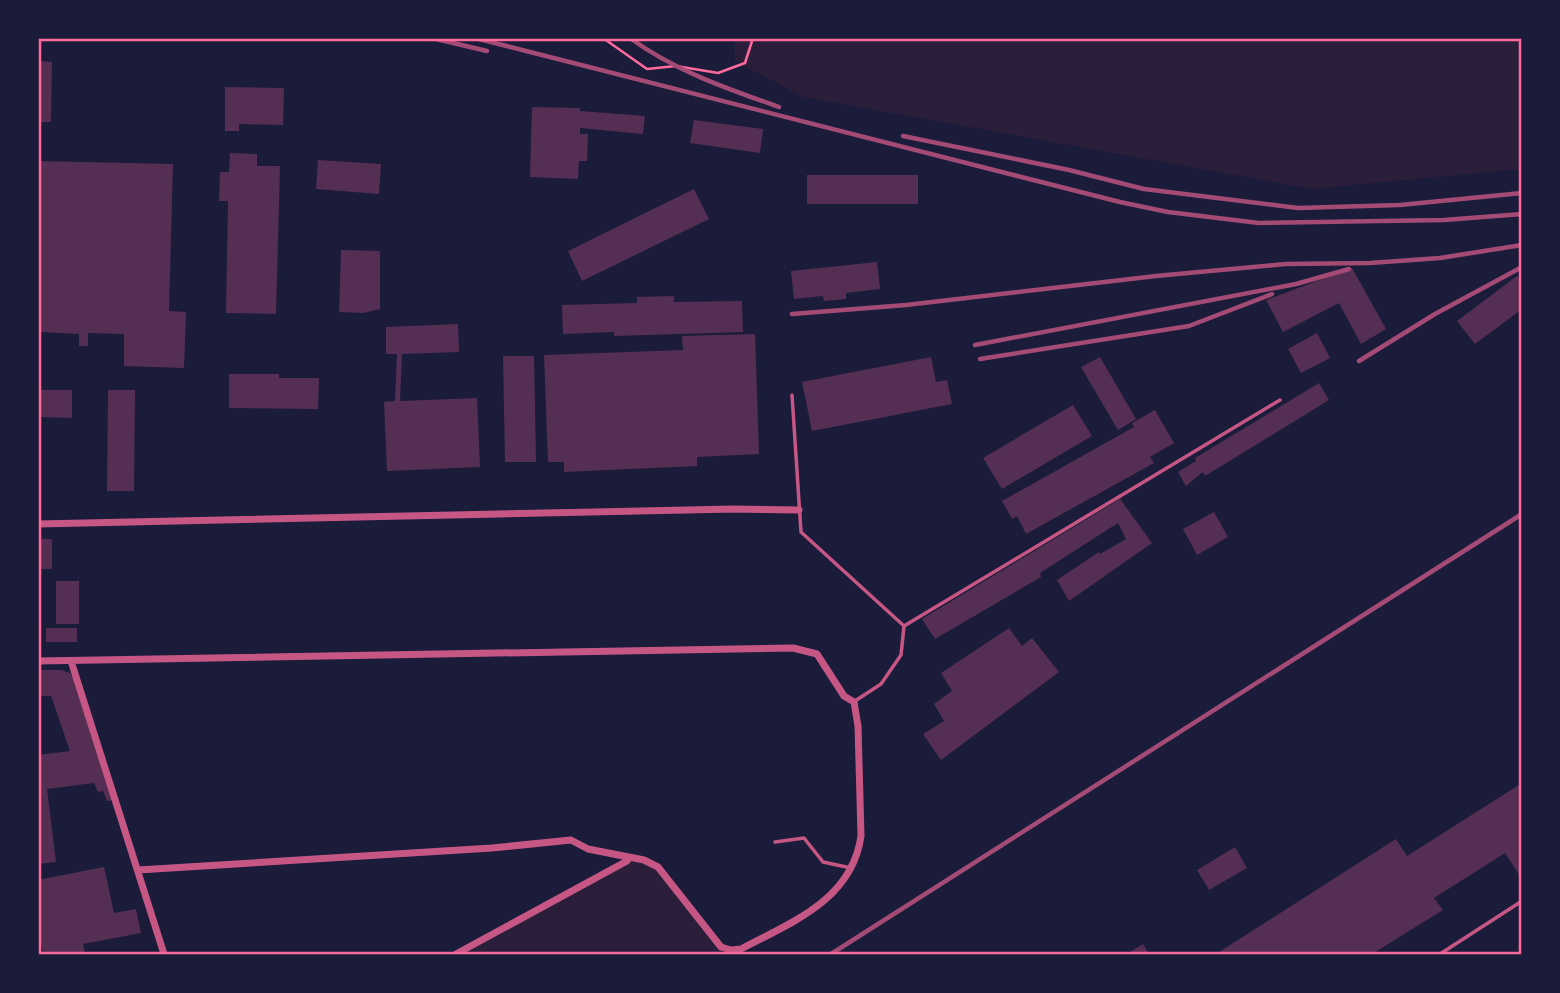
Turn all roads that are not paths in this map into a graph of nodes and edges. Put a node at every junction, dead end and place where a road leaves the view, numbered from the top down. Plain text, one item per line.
1 (792, 395) dead end
2 (1280, 400) dead end
3 (799, 510) junction
4 (38, 524) edge
5 (904, 626) junction
6 (38, 661) edge
7 (71, 661) junction
8 (854, 702) junction
9 (775, 842) dead end
10 (628, 861) dead end
11 (853, 868) junction
12 (138, 870) junction
13 (1521, 901) edge
14 (164, 954) edge
15 (456, 954) edge
16 (1440, 954) edge

1 - 3 lane
2 - 5 lane
3 - 4 street
3 - 5 lane
5 - 8 lane
6 - 7 street
7 - 8 street
7 - 12 street
8 - 11 street
9 - 11 lane
10 - 15 street
11 - 12 street
12 - 14 street
13 - 16 lane

